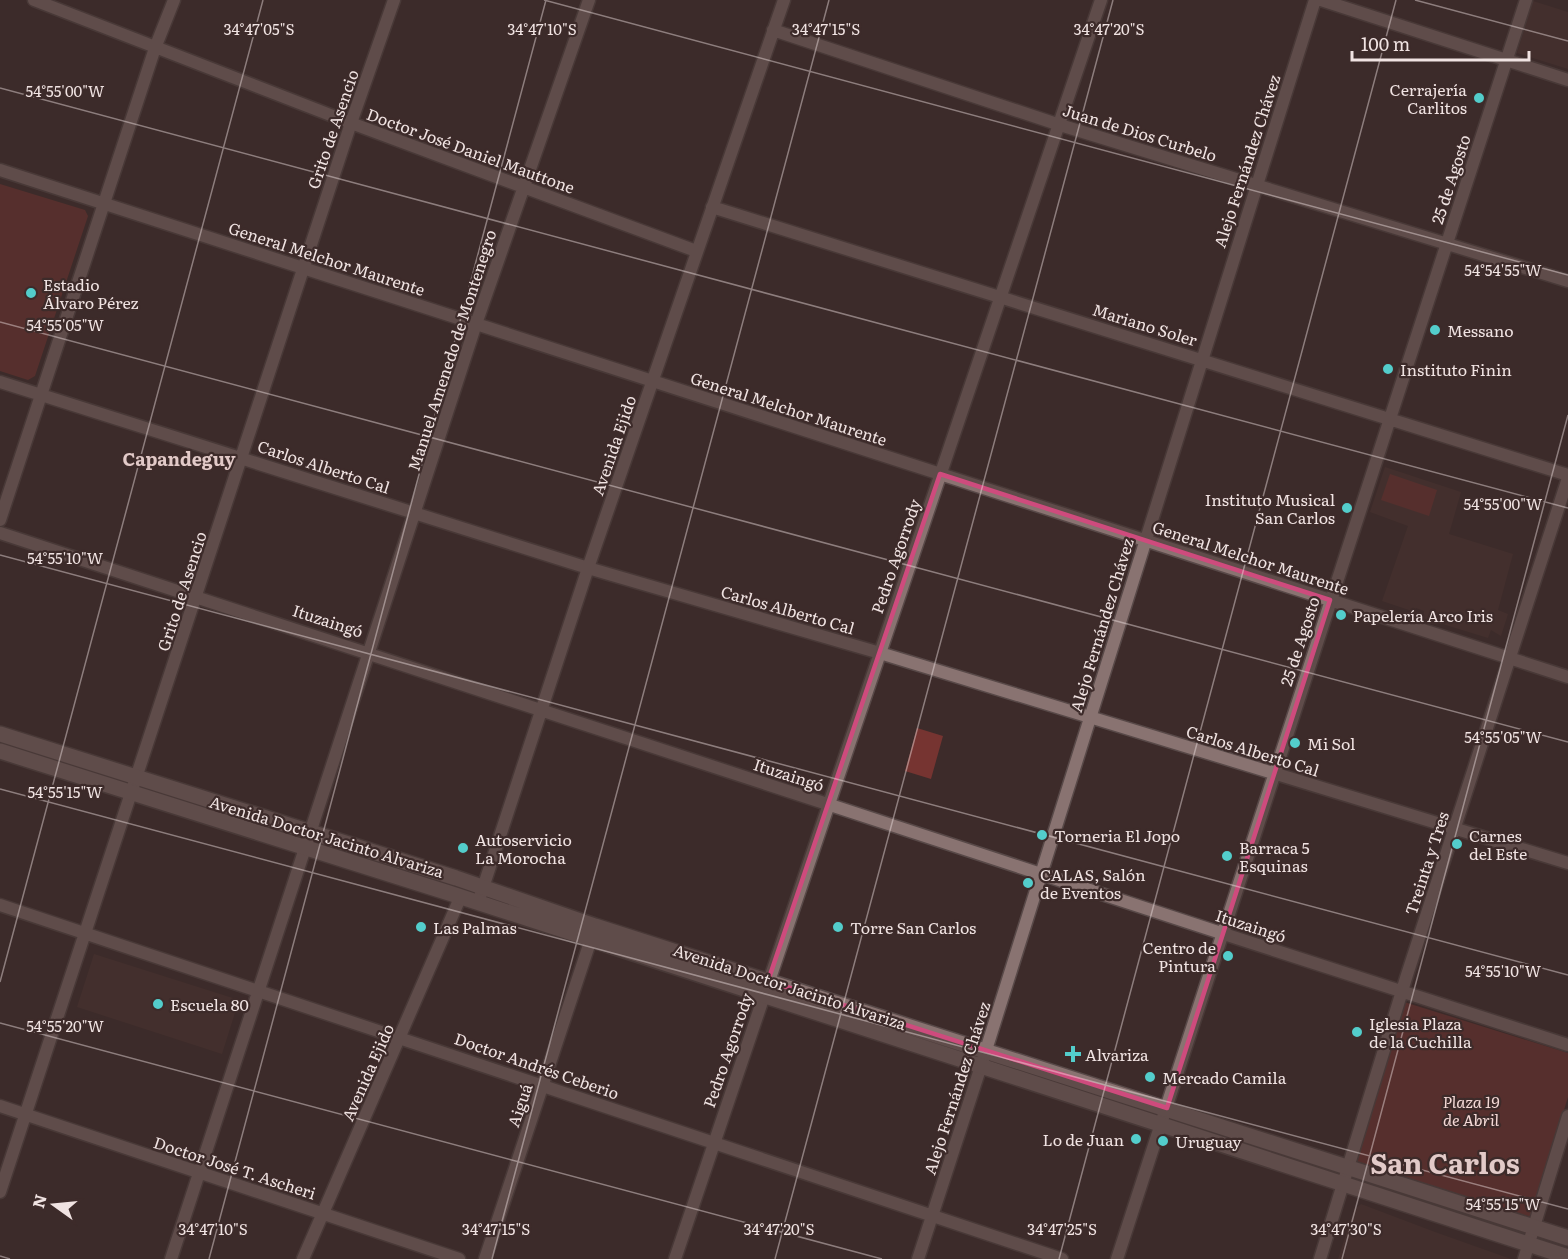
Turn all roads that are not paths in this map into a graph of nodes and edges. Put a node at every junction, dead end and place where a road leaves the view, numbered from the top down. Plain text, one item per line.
1 (34, 0) edge
2 (174, 0) edge
3 (394, 0) edge
4 (589, 0) edge
5 (784, 0) edge
6 (1101, 0) edge
7 (1315, 0) edge
8 (1321, 0) edge
9 (1526, 0) edge
10 (773, 30) junction
11 (155, 48) junction
12 (1506, 60) junction
13 (1568, 80) edge
14 (351, 123) junction
15 (1059, 125) junction
16 (0, 170) edge
17 (1255, 184) junction
18 (522, 188) junction
19 (103, 204) junction
20 (712, 207) junction
21 (1446, 242) junction
22 (696, 251) junction
23 (303, 268) junction
24 (1568, 281) edge
25 (1000, 296) junction
26 (476, 324) junction
27 (1201, 359) junction
28 (653, 381) junction
29 (0, 382) edge
30 (41, 395) junction
31 (1390, 418) junction
32 (242, 457) junction
33 (940, 474) junction
34 (1568, 477) edge
35 (415, 512) junction
36 (0, 520) edge
37 (0, 532) edge
38 (1144, 540) junction
39 (588, 568) junction
40 (196, 596) junction
41 (1330, 600) junction
42 (370, 651) junction
43 (879, 653) junction
44 (1510, 658) junction
45 (1568, 677) edge
46 (541, 710) junction
47 (1089, 718) junction
48 (0, 734) edge
49 (0, 751) edge
50 (1274, 774) junction
51 (134, 785) junction
52 (828, 804) junction
53 (1455, 828) junction
54 (312, 834) junction
55 (306, 849) junction
56 (1568, 863) edge
57 (1041, 875) junction
58 (483, 888) junction
59 (460, 898) junction
60 (478, 903) junction
61 (0, 905) edge
62 (595, 926) junction
63 (1223, 933) junction
64 (85, 934) junction
65 (590, 941) junction
66 (768, 981) junction
67 (258, 991) junction
68 (1402, 992) junction
69 (763, 997) junction
70 (400, 1037) junction
71 (1568, 1045) edge
72 (986, 1050) junction
73 (981, 1066) junction
74 (543, 1085) junction
75 (0, 1106) edge
76 (1167, 1108) junction
77 (26, 1115) junction
78 (1568, 1116) edge
79 (1162, 1124) junction
80 (714, 1143) junction
81 (1346, 1167) junction
82 (199, 1172) junction
83 (1341, 1184) junction
84 (0, 1192) edge
85 (323, 1213) junction
86 (933, 1215) junction
87 (1535, 1228) junction
88 (1568, 1238) edge
89 (1527, 1252) edge
90 (1568, 1257) edge
91 (171, 1259) edge
92 (303, 1259) edge
93 (459, 1259) edge
94 (484, 1259) edge
95 (675, 1259) edge
96 (918, 1259) edge
97 (1062, 1259) edge
98 (1117, 1259) edge
99 (1320, 1259) edge

1 - 11 street, Doctor José Daniel Mauttone
2 - 11 street
3 - 14 street, Grito de Asencio
4 - 18 street, Manuel Amenedo de Montenegro
5 - 10 street, Avenida Ejido
6 - 15 street, Pedro Agorrody
7 - 17 street, Alejo Fernández Chávez
8 - 12 street
9 - 12 street, 25 de Agosto
10 - 15 street, Juan de Dios Curbelo
10 - 20 street, Avenida Ejido
11 - 14 street, Doctor José Daniel Mauttone
11 - 19 street
12 - 13 street
12 - 21 street, 25 de Agosto
14 - 18 street, Doctor José Daniel Mauttone
14 - 23 street, Grito de Asencio
15 - 17 street, Juan de Dios Curbelo
15 - 25 street, Pedro Agorrody
16 - 19 street, General Melchor Maurente
17 - 21 street, Juan de Dios Curbelo
17 - 27 street, Alejo Fernández Chávez
18 - 22 street, Doctor José Daniel Mauttone
18 - 26 street, Manuel Amenedo de Montenegro
19 - 23 street, General Melchor Maurente
19 - 30 street
20 - 22 street, Avenida Ejido
20 - 25 street, Mariano Soler
21 - 24 street, Juan de Dios Curbelo
21 - 31 street, 25 de Agosto
22 - 28 street, Avenida Ejido
23 - 26 street, General Melchor Maurente
23 - 32 street, Grito de Asencio
25 - 27 street, Mariano Soler
25 - 33 street, Pedro Agorrody
26 - 28 street, General Melchor Maurente
26 - 35 street, Manuel Amenedo de Montenegro
27 - 31 street, Mariano Soler
27 - 38 street, Alejo Fernández Chávez
28 - 33 street, General Melchor Maurente
28 - 39 street, Avenida Ejido
29 - 30 street, Carlos Alberto Cal
30 - 32 street, Carlos Alberto Cal
30 - 36 street
31 - 34 street, Mariano Soler
31 - 41 street, 25 de Agosto
32 - 35 street, Carlos Alberto Cal
32 - 40 street, Grito de Asencio
33 - 38 street, General Melchor Maurente
33 - 43 street, Pedro Agorrody
34 - 44 street, Treinta y Tres
35 - 39 street, Carlos Alberto Cal
35 - 42 street, Manuel Amenedo de Montenegro
37 - 40 street, Ituzaingó
38 - 41 street, General Melchor Maurente
38 - 47 street, Alejo Fernández Chávez
39 - 43 street, Carlos Alberto Cal
39 - 46 street, Avenida Ejido
40 - 42 street, Ituzaingó
40 - 51 street, Grito de Asencio
41 - 44 street, General Melchor Maurente
41 - 50 street, 25 de Agosto
42 - 46 street, Ituzaingó
42 - 54 street, Manuel Amenedo de Montenegro
43 - 47 street, Carlos Alberto Cal
43 - 52 street, Pedro Agorrody
44 - 45 street, General Melchor Maurente
44 - 53 street, Treinta y Tres
46 - 52 street, Ituzaingó
46 - 58 street, Avenida Ejido
47 - 50 street, Carlos Alberto Cal
47 - 57 street, Alejo Fernández Chávez
48 - 51 main road, Avenida Doctor Jacinto Alvariza
49 - 51 main road, Avenida Doctor Jacinto Alvariza
50 - 53 street, Carlos Alberto Cal
50 - 63 street, 25 de Agosto
51 - 54 main road, Avenida Doctor Jacinto Alvariza
51 - 55 main road, Avenida Doctor Jacinto Alvariza
51 - 64 street, Grito de Asencio
52 - 57 street, Ituzaingó
52 - 66 street, Pedro Agorrody
53 - 56 street, Carlos Alberto Cal
53 - 68 street, Treinta y Tres
54 - 55 street, Manuel Amenedo de Montenegro
54 - 58 main road, Avenida Doctor Jacinto Alvariza
55 - 59 main road, Avenida Doctor Jacinto Alvariza
55 - 67 street, Manuel Amenedo de Montenegro
57 - 63 street, Ituzaingó
57 - 72 street, Alejo Fernández Chávez
58 - 60 street, Avenida Ejido
58 - 62 main road, Avenida Doctor Jacinto Alvariza
59 - 60 main road, Avenida Doctor Jacinto Alvariza
59 - 70 street, Avenida Ejido
60 - 65 main road, Avenida Doctor Jacinto Alvariza
61 - 64 street, Doctor Andrés Ceberio
62 - 65 street, Aiguá
62 - 66 main road, Avenida Doctor Jacinto Alvariza
63 - 68 street, Ituzaingó
63 - 76 street, 25 de Agosto
64 - 67 street, Doctor Andrés Ceberio
64 - 77 street, Grito de Asencio
65 - 69 main road, Avenida Doctor Jacinto Alvariza
65 - 74 street, Aiguá
66 - 69 street, Pedro Agorrody
66 - 72 main road, Avenida Doctor Jacinto Alvariza
67 - 70 street, Doctor Andrés Ceberio
67 - 82 street, Manuel Amenedo de Montenegro
68 - 71 street, Ituzaingó
68 - 81 street, Treinta y Tres
69 - 73 main road, Avenida Doctor Jacinto Alvariza
69 - 80 street, Pedro Agorrody
70 - 74 street, Doctor Andrés Ceberio
70 - 85 street, Avenida Ejido
72 - 73 street, Alejo Fernández Chávez
72 - 76 main road, Avenida Doctor Jacinto Alvariza
73 - 79 main road, Avenida Doctor Jacinto Alvariza
73 - 86 street, Alejo Fernández Chávez
74 - 80 street, Doctor Andrés Ceberio
74 - 94 street, Aiguá
75 - 77 street, Doctor José T. Ascheri
76 - 79 street, 25 de Agosto
76 - 81 main road, Avenida Doctor Jacinto Alvariza
77 - 82 street, Doctor José T. Ascheri
77 - 84 street, Grito de Asencio
78 - 87 street
79 - 83 main road, Avenida Doctor Jacinto Alvariza
79 - 98 street, 25 de Agosto
80 - 86 street, Doctor Andrés Ceberio
80 - 95 street, Pedro Agorrody
81 - 83 street, Treinta y Tres
81 - 87 main road, Avenida Doctor Jacinto Alvariza
82 - 85 street, Doctor José T. Ascheri
82 - 91 street, Manuel Amenedo de Montenegro
83 - 89 main road, Avenida Doctor Jacinto Alvariza
83 - 99 street, Treinta y Tres
85 - 92 street, Avenida Ejido
85 - 93 street, Doctor José T. Ascheri
86 - 96 street, Alejo Fernández Chávez
86 - 97 street, Doctor Andrés Ceberio
87 - 88 main road, Avenida Doctor Jacinto Alvariza
87 - 89 street
89 - 90 main road, Avenida Doctor Jacinto Alvariza

